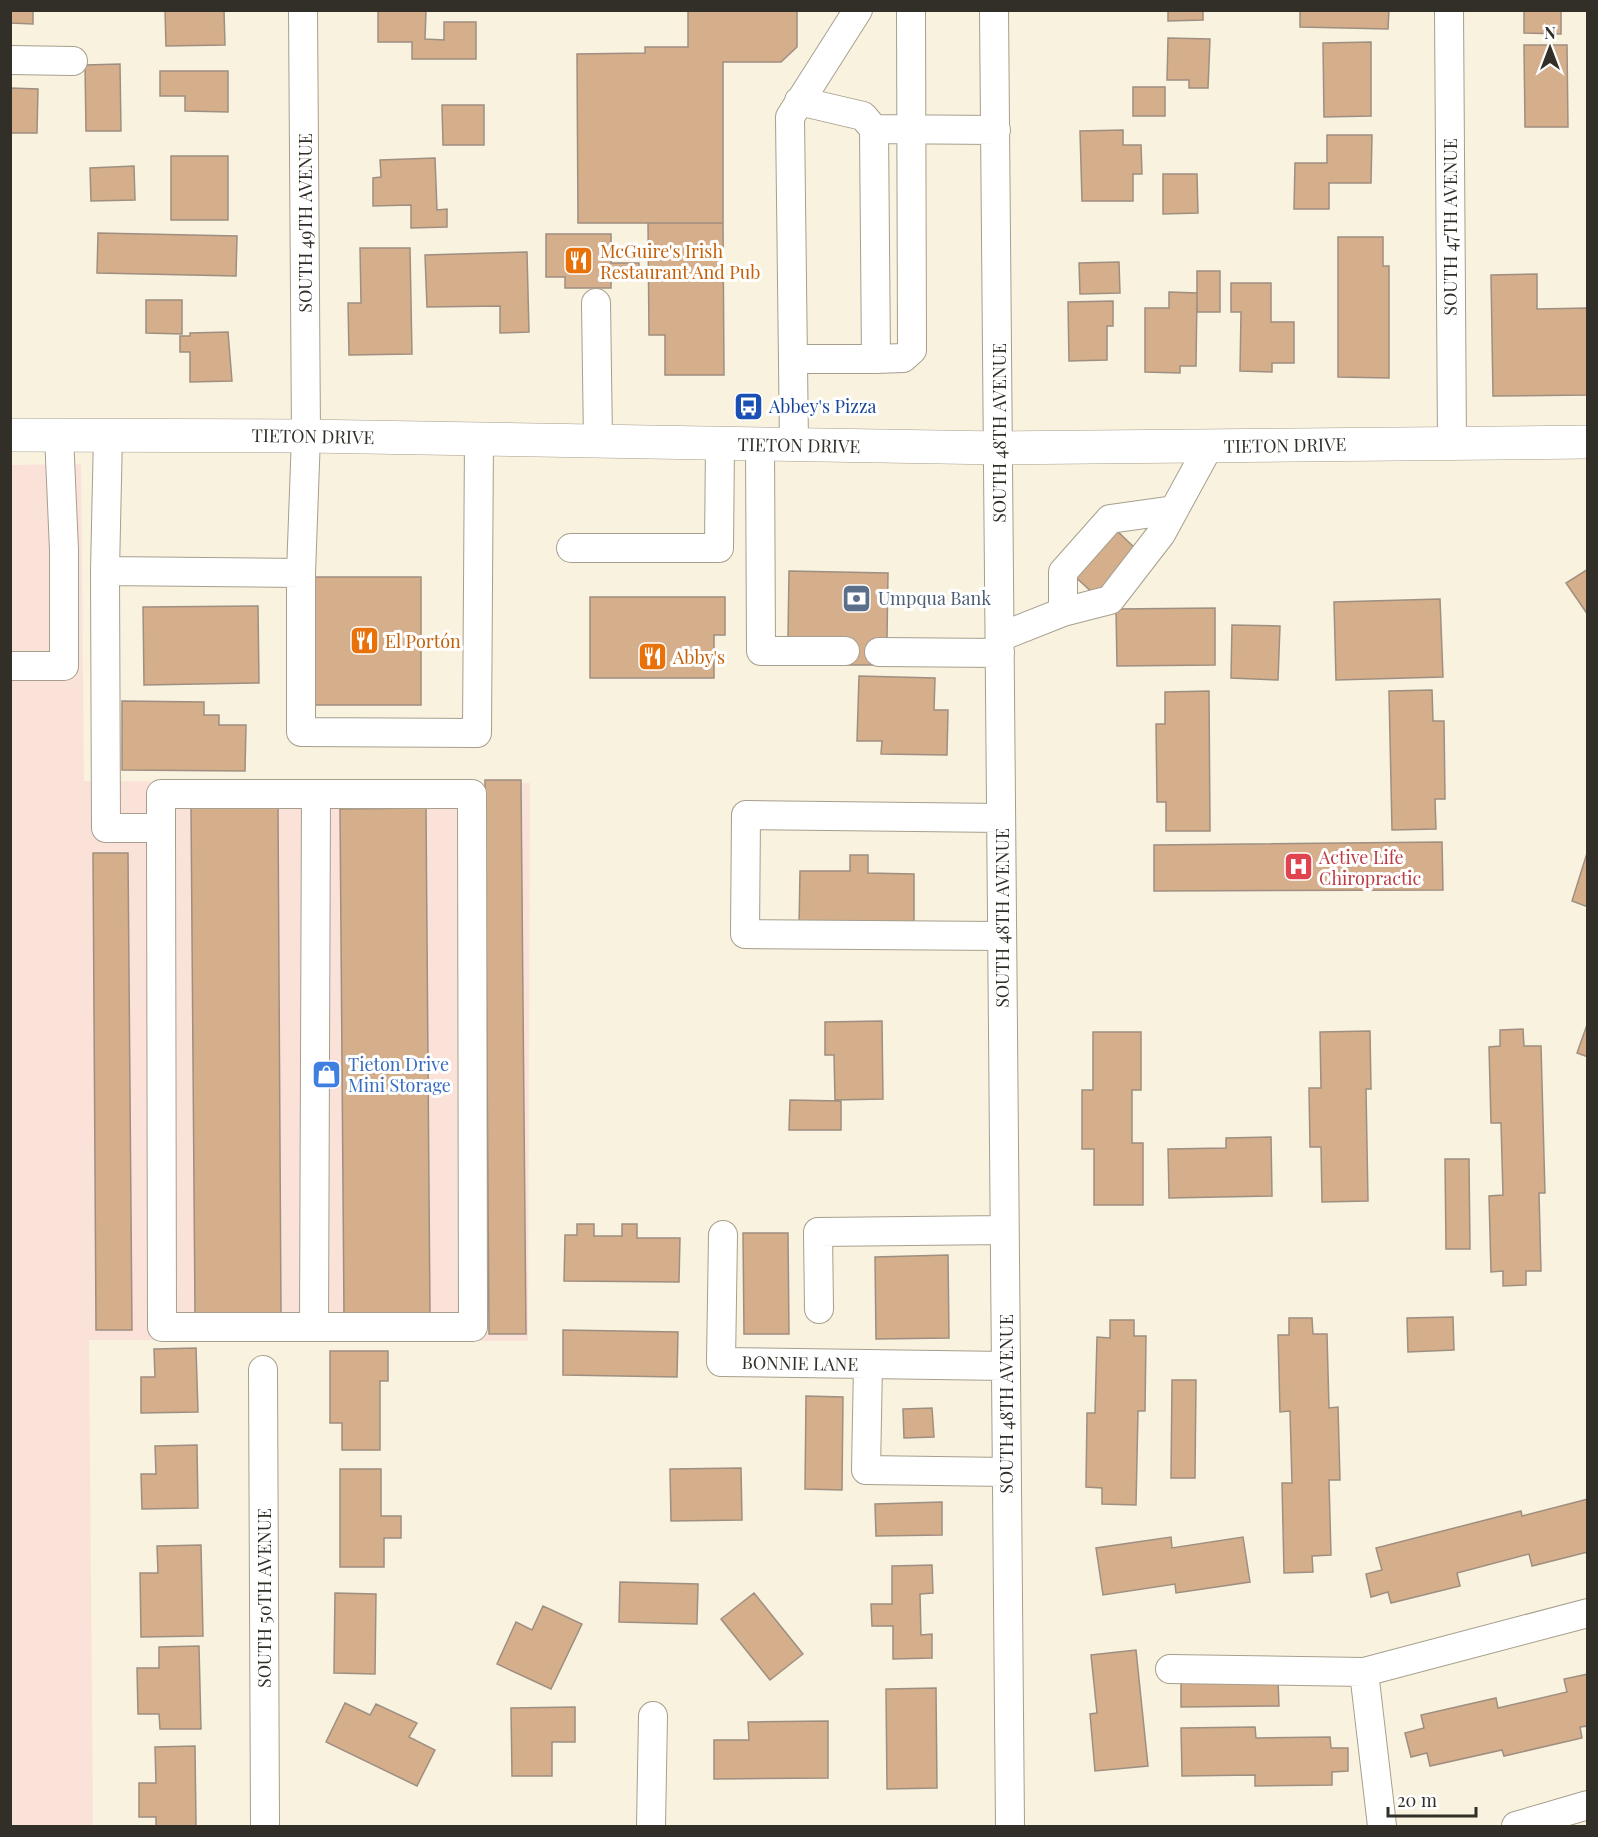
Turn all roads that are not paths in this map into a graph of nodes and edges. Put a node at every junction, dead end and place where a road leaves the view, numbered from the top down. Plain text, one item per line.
1 (303, 10) edge
2 (858, 10) edge
3 (911, 10) edge
4 (994, 10) edge
5 (1449, 10) edge
6 (10, 60) edge
7 (73, 61) dead end
8 (800, 101) junction
9 (874, 129) junction
10 (910, 129) junction
11 (996, 129) junction
12 (596, 303) dead end
13 (876, 358) junction
14 (793, 359) junction
15 (10, 435) edge
16 (59, 435) junction
17 (108, 435) junction
18 (306, 436) junction
19 (479, 439) junction
20 (598, 441) junction
21 (1587, 442) edge
22 (720, 443) junction
23 (1452, 443) junction
24 (760, 444) junction
25 (794, 445) junction
26 (1209, 446) junction
27 (999, 448) junction
28 (1174, 510) junction
29 (571, 548) dead end
30 (105, 571) junction
31 (301, 573) junction
32 (1063, 612) junction
33 (1000, 645) junction
34 (845, 651) dead end
35 (879, 652) dead end
36 (10, 666) edge
37 (316, 794) junction
38 (1001, 818) junction
39 (161, 828) junction
40 (1002, 936) junction
41 (1004, 1230) junction
42 (723, 1235) dead end
43 (819, 1309) dead end
44 (314, 1327) junction
45 (868, 1364) junction
46 (1006, 1366) junction
47 (263, 1370) dead end
48 (1006, 1472) junction
49 (1587, 1613) edge
50 (1170, 1670) dead end
51 (1364, 1672) junction
52 (653, 1716) dead end
53 (1587, 1805) edge
54 (265, 1827) edge
55 (651, 1827) edge
56 (1010, 1827) edge
57 (1382, 1827) edge
58 (1516, 1827) edge

1 - 18 street, SOUTH 49TH AVENUE
2 - 8 street
3 - 10 street
4 - 11 street, SOUTH 48TH AVENUE
5 - 23 street, SOUTH 47TH AVENUE
6 - 7 street
8 - 9 street
8 - 14 street
9 - 10 street
9 - 13 street
10 - 11 street
10 - 13 street
11 - 27 street, SOUTH 48TH AVENUE
12 - 20 street
13 - 14 street
14 - 25 street
15 - 16 main road, TIETON DRIVE
16 - 17 main road, TIETON DRIVE
16 - 36 street
17 - 18 main road, TIETON DRIVE
17 - 30 street
18 - 19 main road, TIETON DRIVE
18 - 31 street, SOUTH 49TH AVENUE
19 - 20 main road, TIETON DRIVE
19 - 31 street, SOUTH 49TH AVENUE
20 - 22 main road, TIETON DRIVE
21 - 23 main road, TIETON DRIVE
22 - 24 main road, TIETON DRIVE
22 - 29 street
23 - 26 main road, TIETON DRIVE
24 - 25 main road, TIETON DRIVE
24 - 34 street
25 - 27 main road, TIETON DRIVE
26 - 27 main road, TIETON DRIVE
26 - 28 street
27 - 33 street, SOUTH 48TH AVENUE
28 - 32 street
28 - 32 street
30 - 31 street
30 - 39 street
32 - 33 street
33 - 35 street
33 - 38 street, SOUTH 48TH AVENUE
37 - 39 street
37 - 44 street
37 - 44 street
38 - 40 street, SOUTH 48TH AVENUE
38 - 40 street
39 - 44 street
40 - 41 street, SOUTH 48TH AVENUE
41 - 43 street
41 - 46 street, SOUTH 48TH AVENUE
42 - 45 street, BONNIE LANE
45 - 46 street, BONNIE LANE
45 - 48 street
46 - 48 street, SOUTH 48TH AVENUE
47 - 54 street, SOUTH 50TH AVENUE
48 - 56 street, SOUTH 48TH AVENUE
49 - 51 street
50 - 51 street
51 - 57 street
52 - 55 street
53 - 58 street

